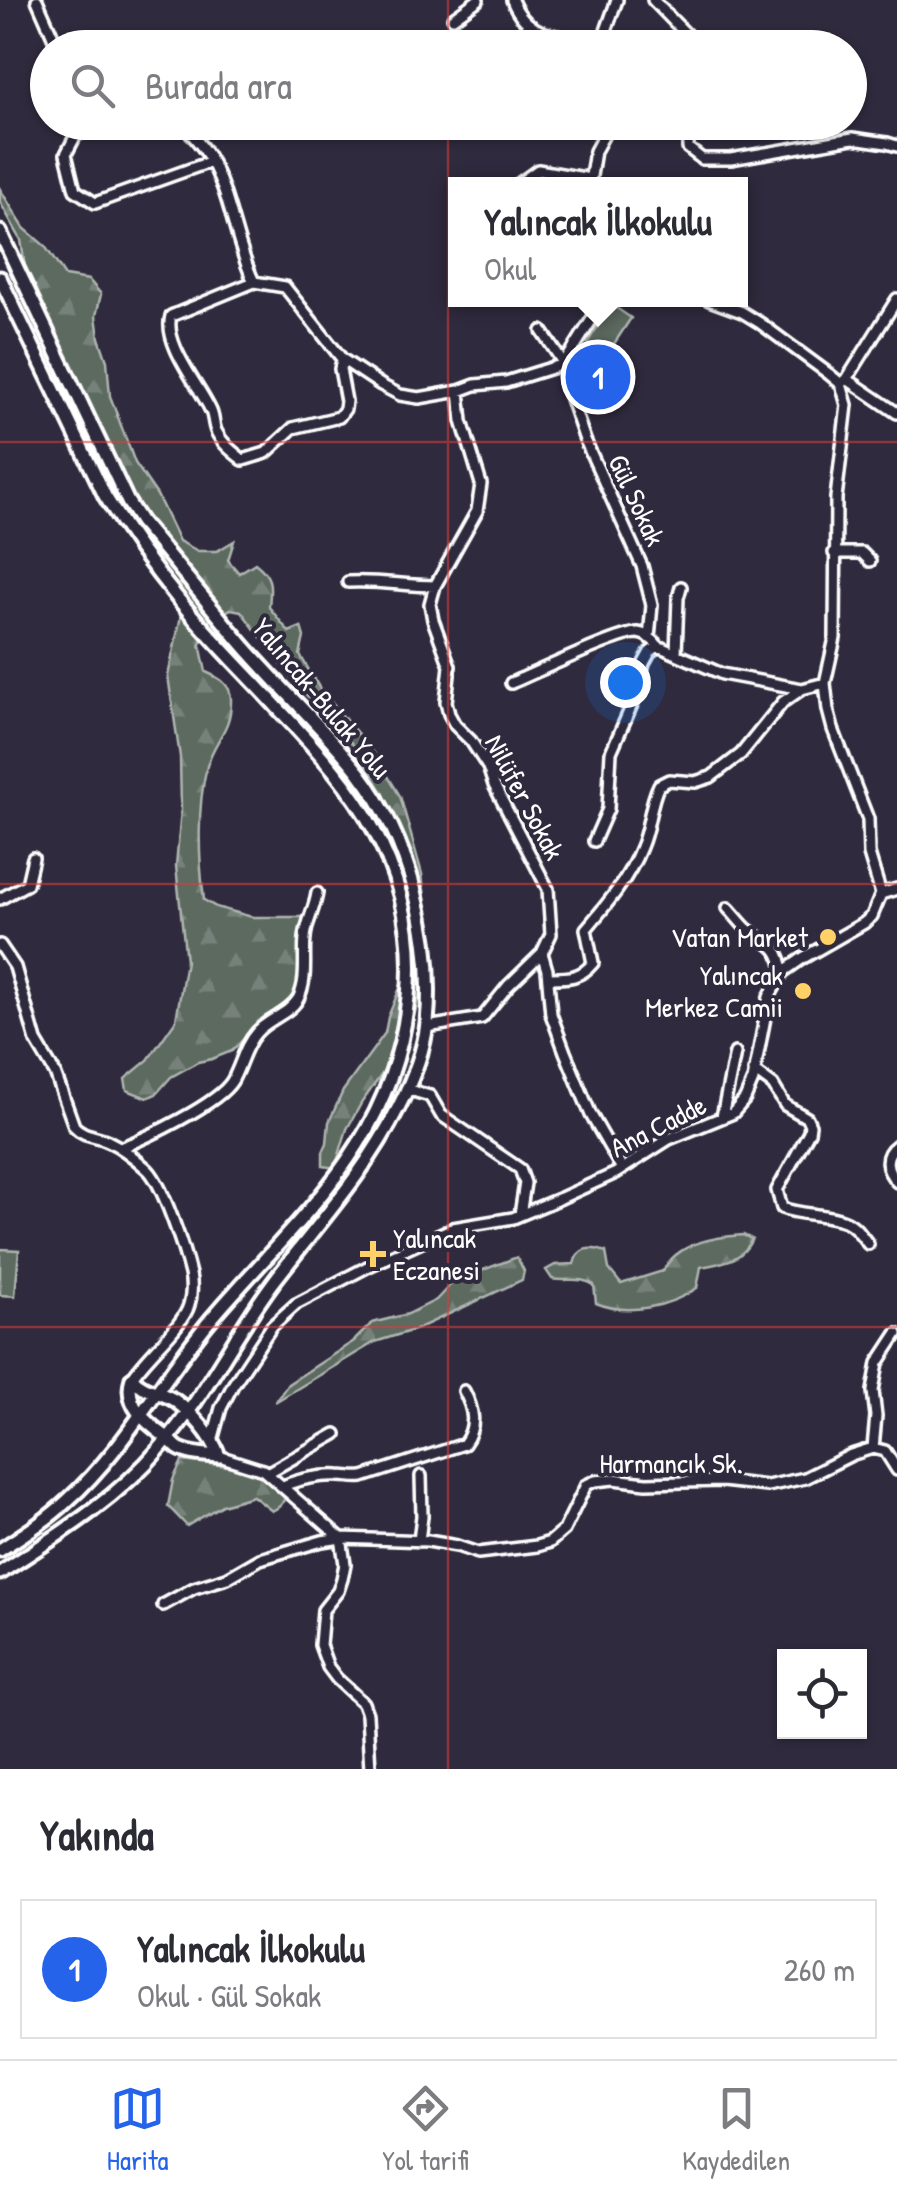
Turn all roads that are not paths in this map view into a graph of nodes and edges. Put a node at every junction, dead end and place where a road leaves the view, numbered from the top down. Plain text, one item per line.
1 (37, 0) edge
2 (478, 0) edge
3 (512, 0) edge
4 (617, 0) edge
5 (653, 0) edge
6 (454, 18) dead end
7 (50, 30) edge
8 (535, 30) edge
9 (608, 30) edge
10 (682, 30) edge
11 (73, 140) edge
12 (195, 140) edge
13 (601, 140) edge
14 (688, 140) edge
15 (842, 140) edge
16 (867, 140) edge
17 (897, 146) edge
18 (210, 162) junction
19 (528, 177) edge
20 (568, 177) edge
21 (591, 177) edge
22 (0, 232) edge
23 (0, 278) edge
24 (254, 282) junction
25 (897, 299) edge
26 (600, 307) edge
27 (728, 307) edge
28 (542, 331) dead end
29 (342, 359) junction
30 (564, 364) junction
31 (844, 381) junction
32 (460, 391) junction
33 (897, 413) edge
34 (834, 552) junction
35 (870, 561) dead end
36 (348, 582) dead end
37 (435, 586) junction
38 (680, 587) dead end
39 (654, 642) junction
40 (676, 653) junction
41 (511, 683) dead end
42 (825, 684) junction
43 (802, 689) junction
44 (594, 840) dead end
45 (33, 858) dead end
46 (897, 890) edge
47 (317, 893) dead end
48 (881, 894) junction
49 (0, 899) edge
50 (728, 908) dead end
51 (0, 945) edge
52 (542, 953) junction
53 (784, 972) junction
54 (548, 978) junction
55 (427, 1027) junction
56 (735, 1053) dead end
57 (754, 1071) junction
58 (406, 1088) junction
59 (722, 1118) junction
60 (897, 1145) edge
61 (120, 1148) junction
62 (622, 1170) junction
63 (897, 1182) edge
64 (520, 1215) junction
65 (868, 1244) dead end
66 (897, 1334) edge
67 (132, 1378) junction
68 (464, 1391) dead end
69 (155, 1394) junction
70 (187, 1413) junction
71 (140, 1415) junction
72 (336, 1434) dead end
73 (168, 1438) junction
74 (212, 1440) junction
75 (873, 1448) junction
76 (219, 1456) junction
77 (897, 1470) edge
78 (267, 1474) junction
79 (421, 1476) dead end
80 (282, 1486) junction
81 (341, 1538) junction
82 (419, 1541) junction
83 (0, 1550) edge
84 (0, 1573) edge
85 (162, 1605) dead end
86 (370, 1769) edge

1 - 7 street
2 - 6 street
3 - 8 street
4 - 9 street
5 - 10 street
11 - 18 street
12 - 18 street
13 - 21 street
14 - 15 street
16 - 17 street
18 - 24 street
19 - 20 street
22 - 55 main road, Yalıncak-Bulak Yolu
23 - 69 main road, Yalıncak-Bulak Yolu
24 - 29 street
24 - 29 street
25 - 31 street
26 - 30 street
27 - 31 street
28 - 30 street, Gül Sokak
29 - 32 street
30 - 32 street
30 - 39 street, Gül Sokak
31 - 33 street
31 - 34 street
32 - 37 street
34 - 35 street
34 - 42 street
36 - 37 street
37 - 52 street, Nilüfer Sokak
38 - 40 street
39 - 40 street
39 - 41 street
39 - 44 street
40 - 43 street
42 - 43 street
42 - 48 street
43 - 54 street
45 - 49 street
46 - 48 street
47 - 61 street
48 - 53 street
50 - 53 street
51 - 61 street
52 - 54 street, Nilüfer Sokak
52 - 55 street
53 - 57 street, Ana Cadde
54 - 62 street, Nilüfer Sokak
55 - 58 main road, Yalıncak-Bulak Yolu
56 - 59 street
57 - 59 street, Ana Cadde
57 - 65 street
58 - 64 street
58 - 70 main road, Yalıncak-Bulak Yolu
59 - 62 street, Ana Cadde
60 - 63 street
61 - 67 street
62 - 64 street, Ana Cadde
64 - 74 street, Ana Cadde
66 - 75 street
67 - 69 main road
67 - 71 main road
68 - 80 street
69 - 70 main road
69 - 71 main road, Yalıncak-Bulak Yolu
70 - 73 main road, Yalıncak-Bulak Yolu
70 - 74 main road
71 - 73 main road
71 - 83 main road, Yalıncak-Bulak Yolu
72 - 78 street
73 - 76 main road
73 - 84 main road, Yalıncak-Bulak Yolu
74 - 76 main road
75 - 77 street
75 - 82 street, Harmancık Sk.
76 - 78 street
78 - 80 street
79 - 82 street
80 - 81 street
81 - 82 street, Harmancık Sk.
81 - 85 street, Harmancık Sk.
81 - 86 street

